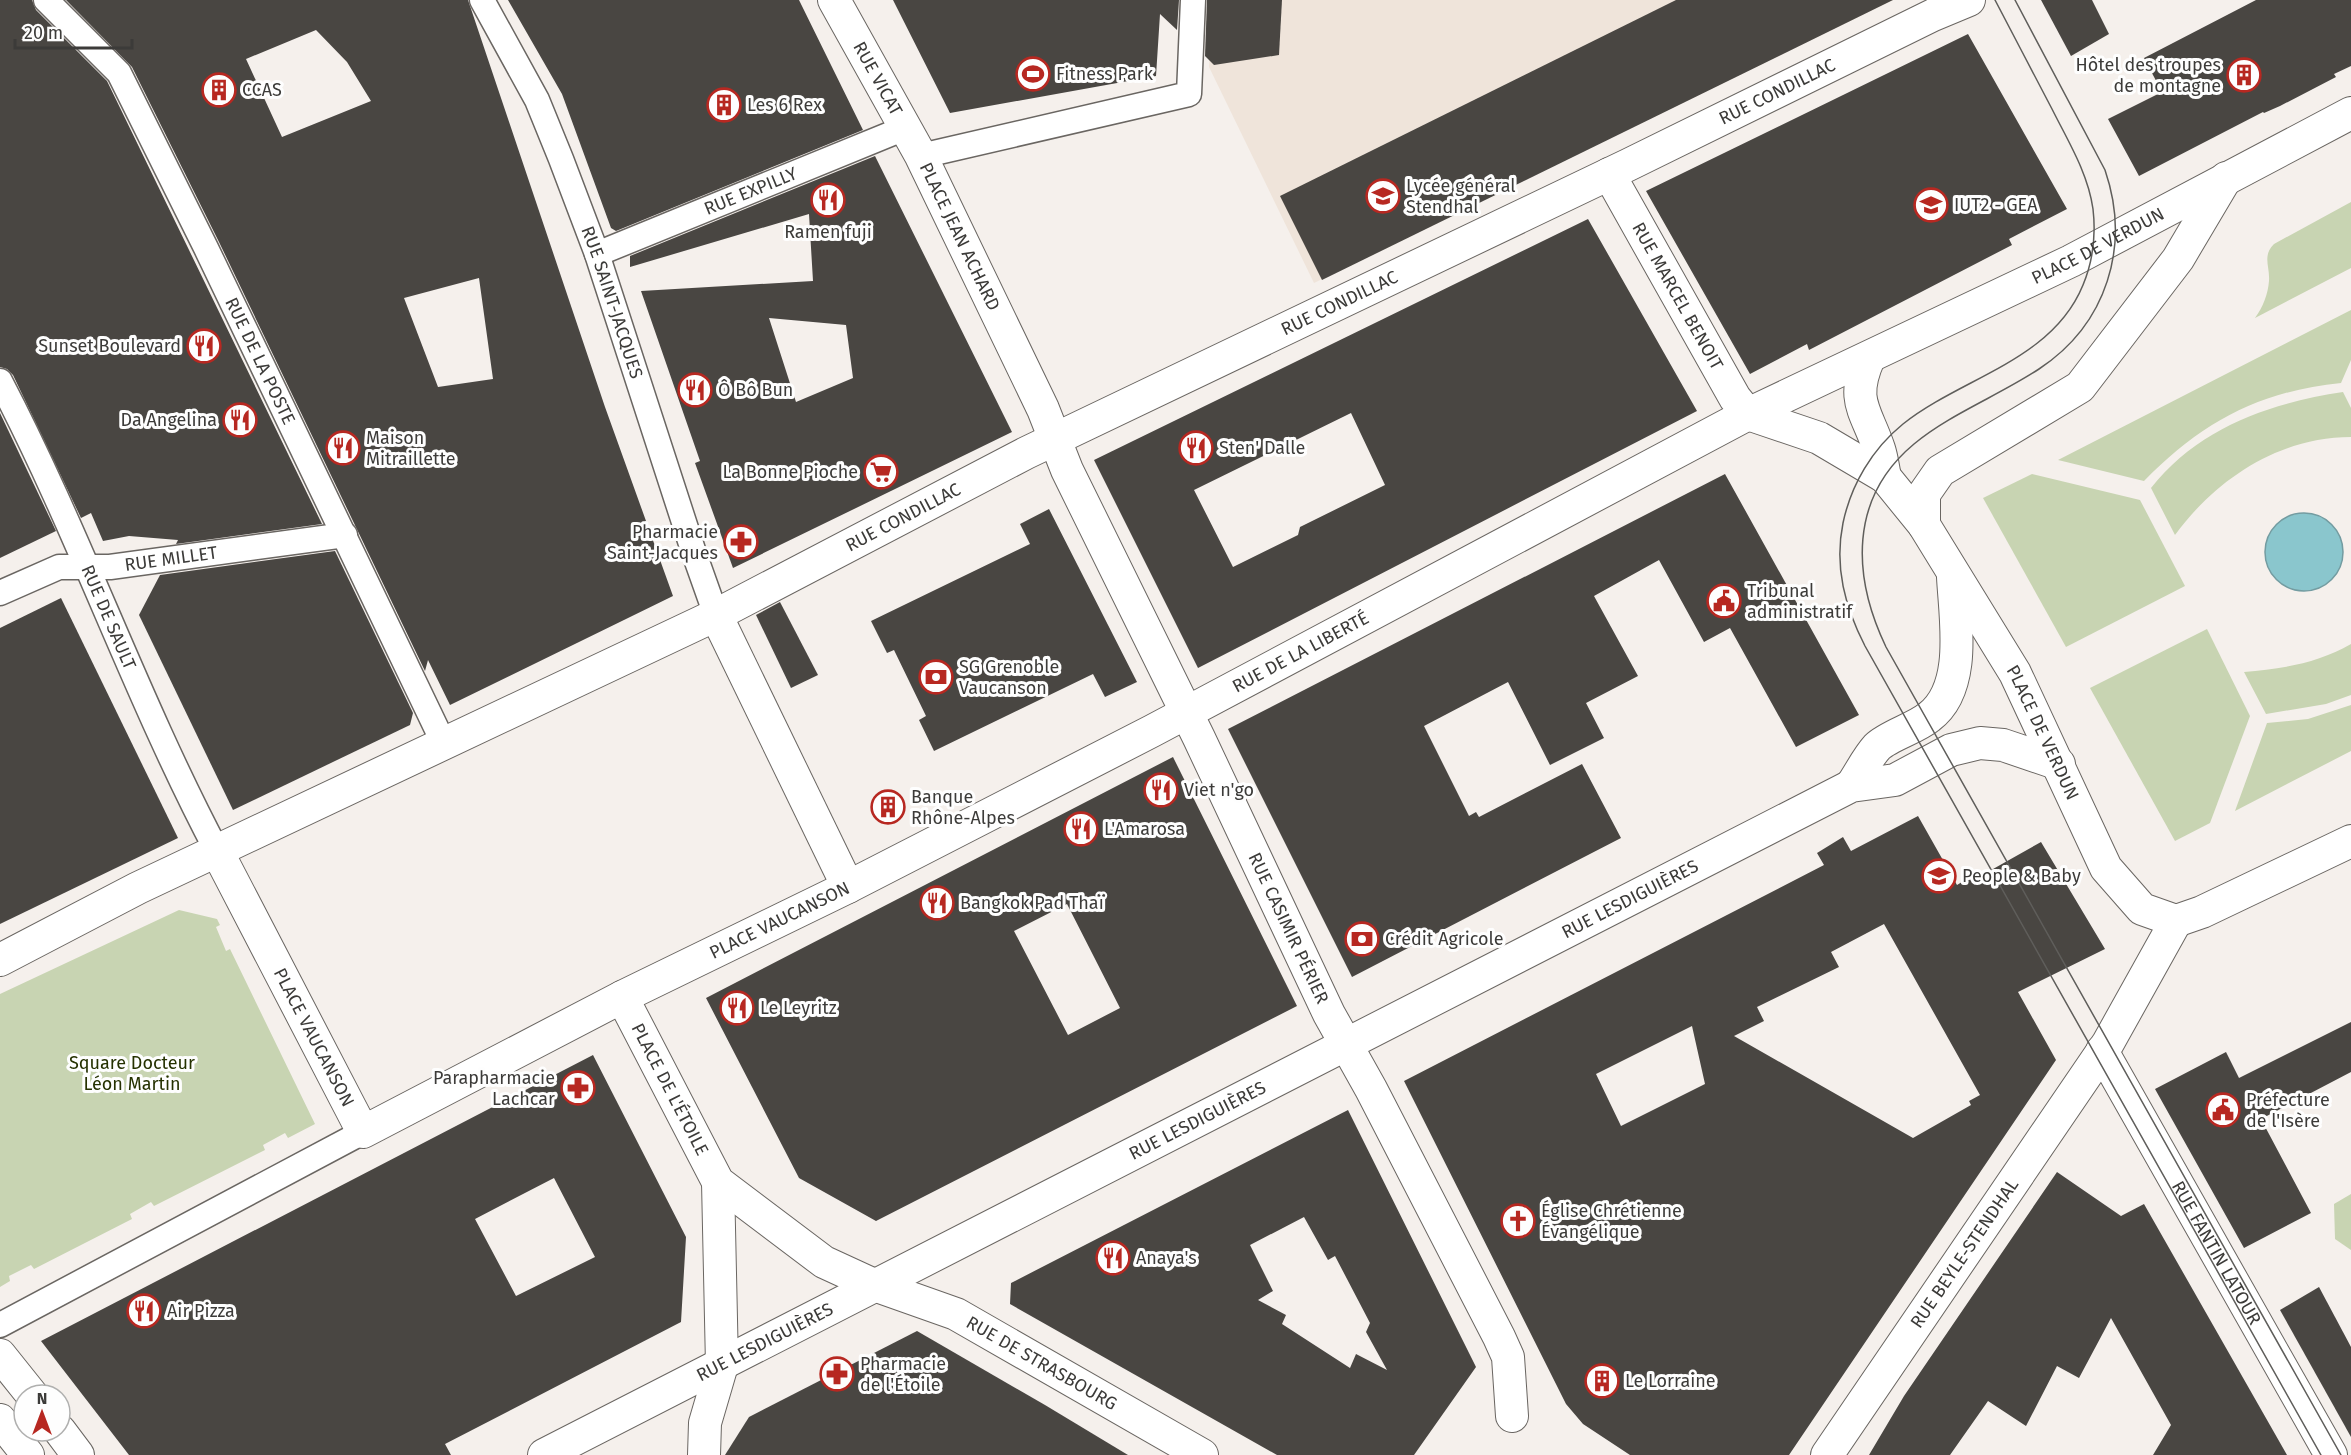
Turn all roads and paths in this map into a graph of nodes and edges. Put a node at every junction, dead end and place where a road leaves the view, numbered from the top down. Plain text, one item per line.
1 (45, 0) edge
2 (482, 0) edge
3 (834, 0) edge
4 (1193, 0) edge
5 (1968, 0) edge
6 (2351, 113) edge
7 (905, 128) junction
8 (921, 156) junction
9 (1609, 174) junction
10 (2227, 178) junction
11 (597, 254) junction
12 (1869, 358) junction
13 (0, 381) edge
14 (1748, 414) junction
15 (1056, 438) junction
16 (1885, 477) junction
17 (1924, 525) junction
18 (345, 534) junction
19 (85, 567) junction
20 (1953, 573) junction
21 (0, 593) edge
22 (716, 615) junction
23 (1187, 713) junction
24 (444, 744) junction
25 (2059, 764) junction
26 (1851, 786) junction
27 (2351, 841) edge
28 (217, 851) junction
29 (848, 887) junction
30 (2176, 921) junction
31 (0, 960) edge
32 (622, 997) junction
33 (1345, 1046) junction
34 (2102, 1051) junction
35 (363, 1132) junction
36 (718, 1182) junction
37 (874, 1285) junction
38 (0, 1325) edge
39 (0, 1355) edge
40 (722, 1365) junction
41 (22, 1383) edge
42 (1512, 1416) dead end
43 (0, 1419) edge
44 (28, 1455) edge
45 (544, 1455) edge
46 (704, 1455) edge
47 (1202, 1455) edge
48 (1827, 1455) edge
49 (2331, 1455) edge

1 - 18 street, RUE DE LA POSTE
2 - 11 street, RUE SAINT-JACQUES
3 - 7 street, RUE VICAT
4 - 8 street, PLACE JEAN ACHARD
5 - 9 street, RUE CONDILLAC
6 - 10 street, PLACE DE VERDUN
7 - 8 street, RUE VICAT
7 - 11 street, RUE EXPILLY
8 - 15 street, PLACE JEAN ACHARD
9 - 14 street, RUE MARCEL BENOIT
9 - 15 street, RUE CONDILLAC
10 - 12 street, PLACE DE VERDUN
10 - 17 street
11 - 22 street, RUE SAINT-JACQUES
12 - 14 street, PLACE DE VERDUN
12 - 16 street, PLACE DE VERDUN
13 - 19 street, RUE DE SAULT
14 - 16 street, PLACE DE VERDUN
14 - 23 street, RUE DE LA LIBERTÉ
15 - 22 street, RUE CONDILLAC
15 - 23 street, RUE CASIMIR PÉRIER
16 - 17 street, PLACE DE VERDUN
17 - 20 street, PLACE DE VERDUN
18 - 19 street, RUE MILLET
18 - 24 street, RUE DE LA POSTE
19 - 21 street, RUE MILLET
19 - 28 street, RUE DE SAULT
20 - 25 street, PLACE DE VERDUN
20 - 26 street, RUE LESDIGUIÈRES
22 - 24 street
22 - 29 street, PLACE VAUCANSON
23 - 29 street, RUE DE LA LIBERTÉ
23 - 33 street, RUE CASIMIR PÉRIER
24 - 28 street
25 - 26 street, RUE LESDIGUIÈRES
25 - 30 street, PLACE DE VERDUN
26 - 33 street, RUE LESDIGUIÈRES
27 - 30 street
28 - 31 street
28 - 35 street, PLACE VAUCANSON
29 - 32 street, PLACE VAUCANSON
30 - 34 street
32 - 35 street, PLACE VAUCANSON
32 - 36 street, PLACE DE L'ÉTOILE
33 - 37 street, RUE LESDIGUIÈRES
33 - 42 street, RUE CASIMIR PÉRIER
34 - 48 street, RUE BEYLE-STENDHAL
34 - 49 street, RUE FANTIN LATOUR
35 - 38 street
36 - 37 street, PLACE DE L'ÉTOILE
36 - 40 street, PLACE DE L'ÉTOILE
37 - 40 street, RUE LESDIGUIÈRES
37 - 47 street, RUE DE STRASBOURG
39 - 41 street
40 - 45 street, RUE LESDIGUIÈRES
40 - 46 street, PLACE DE L'ÉTOILE
43 - 44 street

